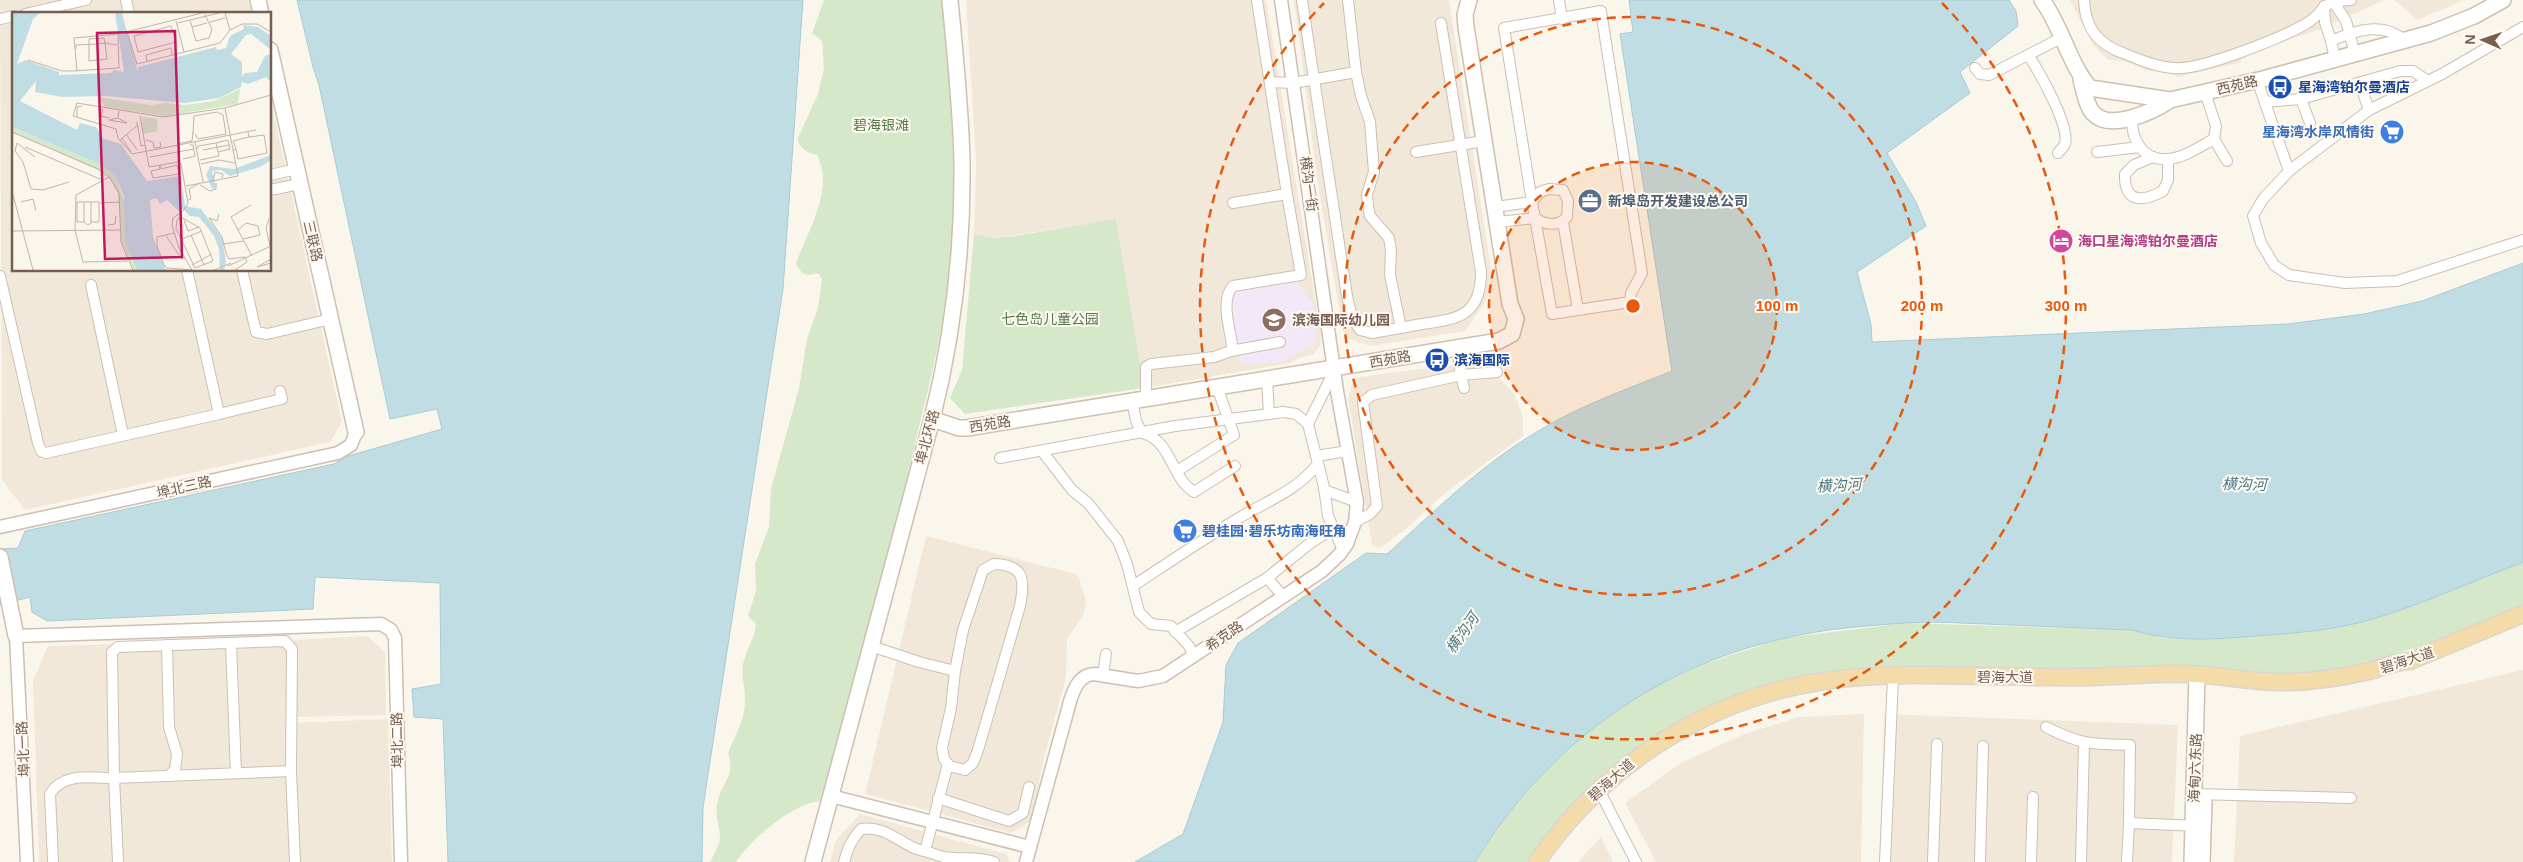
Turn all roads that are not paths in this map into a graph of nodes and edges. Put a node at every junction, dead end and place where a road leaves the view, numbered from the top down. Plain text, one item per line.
1 (86, 0) edge
2 (950, 0) edge
3 (1257, 0) edge
4 (1281, 0) edge
5 (1302, 0) edge
6 (1348, 0) edge
7 (1468, 0) edge
8 (1559, 0) edge
9 (2042, 0) edge
10 (2084, 0) edge
11 (2351, 0) edge
12 (2503, 0) edge
13 (2328, 2) edge
14 (32, 12) edge
15 (1562, 19) junction
16 (1441, 23) dead end
17 (2523, 28) edge
18 (2350, 35) junction
19 (2061, 38) junction
20 (2332, 41) junction
21 (2405, 41) junction
22 (271, 54) edge
23 (2355, 54) junction
24 (2028, 56) junction
25 (2335, 60) junction
26 (1975, 68) dead end
27 (1356, 72) junction
28 (2080, 76) junction
29 (1313, 80) junction
30 (2257, 80) junction
31 (2428, 81) junction
32 (1270, 82) junction
33 (1293, 82) junction
34 (2360, 84) junction
35 (2205, 92) junction
36 (2302, 99) junction
37 (2170, 100) junction
38 (2265, 102) junction
39 (2369, 110) junction
40 (2132, 117) junction
41 (2310, 124) dead end
42 (2214, 139) junction
43 (1484, 141) junction
44 (1460, 145) junction
45 (2140, 147) junction
46 (1416, 152) dead end
47 (2097, 152) dead end
48 (2058, 153) dead end
49 (2153, 157) junction
50 (2168, 159) junction
51 (2227, 161) dead end
52 (297, 168) junction
53 (2289, 171) junction
54 (271, 175) edge
55 (300, 184) junction
56 (271, 190) edge
57 (1287, 194) junction
58 (1532, 202) junction
59 (1233, 203) dead end
60 (1496, 207) junction
61 (1535, 218) junction
62 (1498, 222) junction
63 (1564, 222) junction
64 (2523, 240) edge
65 (187, 271) edge
66 (242, 271) edge
67 (0, 276) edge
68 (91, 285) dead end
69 (1578, 310) junction
70 (331, 319) junction
71 (1401, 328) junction
72 (1280, 342) dead end
73 (1457, 348) junction
74 (1230, 351) junction
75 (1335, 368) junction
76 (1497, 372) dead end
77 (1461, 375) junction
78 (1267, 378) junction
79 (1217, 387) junction
80 (1464, 388) dead end
81 (280, 391) dead end
82 (1139, 400) junction
83 (219, 414) junction
84 (1269, 414) junction
85 (932, 419) junction
86 (1230, 420) junction
87 (1308, 424) junction
88 (356, 432) joint
89 (1142, 433) junction
90 (123, 435) junction
91 (1042, 450) junction
92 (1348, 451) junction
93 (1000, 458) dead end
94 (1316, 460) junction
95 (1235, 466) dead end
96 (1177, 471) junction
97 (1324, 490) junction
98 (1357, 502) junction
99 (1354, 522) junction
100 (0, 527) edge
101 (1332, 529) junction
102 (1343, 550) junction
103 (0, 557) edge
104 (1267, 578) junction
105 (1133, 586) junction
106 (1283, 596) junction
107 (2523, 614) edge
108 (2523, 622) edge
109 (1175, 632) junction
110 (16, 636) junction
111 (231, 643) junction
112 (167, 645) junction
113 (871, 646) junction
114 (1106, 654) dead end
115 (1194, 656) junction
116 (955, 671) junction
117 (1103, 675) junction
118 (2202, 678) junction
119 (1893, 680) junction
120 (2046, 727) dead end
121 (1937, 744) dead end
122 (2084, 744) junction
123 (1984, 746) dead end
124 (948, 764) junction
125 (291, 771) junction
126 (236, 773) junction
127 (168, 776) junction
128 (114, 778) junction
129 (1029, 787) dead end
130 (1601, 794) junction
131 (2199, 794) junction
132 (831, 796) junction
133 (2033, 797) dead end
134 (2351, 798) dead end
135 (933, 804) junction
136 (933, 821) junction
137 (2129, 823) junction
138 (2198, 826) junction
139 (1030, 847) junction
140 (925, 851) junction
141 (27, 862) edge
142 (53, 862) edge
143 (118, 862) edge
144 (295, 862) edge
145 (401, 862) edge
146 (813, 862) edge
147 (844, 862) edge
148 (994, 862) edge
149 (1026, 862) edge
150 (1536, 862) edge
151 (1543, 862) edge
152 (1636, 862) edge
153 (1886, 862) edge
154 (1932, 862) edge
155 (1980, 862) edge
156 (2031, 862) edge
157 (2081, 862) edge
158 (2127, 862) edge
159 (2192, 862) edge
160 (2202, 862) edge

1 - 14 street
2 - 85 main road, 埠北环路
3 - 32 street
4 - 33 street, 横沟一街
5 - 29 street
6 - 27 street
7 - 43 main road, 西苑路
8 - 15 street
9 - 19 main road, 西苑路
10 - 13 street
11 - 13 street
12 - 21 main road, 西苑路
13 - 18 street
13 - 20 street
15 - 58 street
15 - 69 street
16 - 44 street
17 - 31 street
18 - 20 street
18 - 21 street
18 - 23 street
19 - 24 street
19 - 28 main road, 西苑路
20 - 25 street
21 - 23 main road, 西苑路
22 - 52 main road, 三联路
23 - 25 main road, 西苑路
24 - 26 street
24 - 48 street
25 - 30 main road, 西苑路
27 - 29 street
27 - 71 street
28 - 37 main road, 西苑路
28 - 40 main road
29 - 33 street
29 - 71 street
30 - 35 main road, 西苑路
30 - 38 street
31 - 34 street
31 - 39 street
32 - 33 street
32 - 57 street
33 - 75 street, 横沟一街
34 - 36 street
34 - 39 street
35 - 37 main road, 西苑路
35 - 42 street
36 - 38 street
36 - 41 street
37 - 40 main road
38 - 53 street
39 - 53 street
40 - 45 street
42 - 50 street
42 - 51 street
43 - 44 street
43 - 60 main road, 西苑路
44 - 46 street
44 - 71 street
45 - 47 street
45 - 49 street
49 - 50 street
49 - 50 street
52 - 54 street
52 - 55 main road, 三联路
53 - 64 street
55 - 56 street
55 - 70 main road, 三联路
57 - 59 street
57 - 74 street
58 - 60 street
58 - 61 street
58 - 63 street
60 - 62 main road, 西苑路
61 - 62 street
61 - 63 street
61 - 69 street
62 - 73 main road, 西苑路
63 - 69 street
65 - 83 street
66 - 70 street
67 - 90 street
68 - 90 street
70 - 88 main road, 三联路
72 - 74 street
73 - 75 main road, 西苑路
73 - 77 street
74 - 82 street
75 - 78 main road, 西苑路
75 - 87 street
75 - 92 street, 希克路
76 - 77 street
77 - 80 street
77 - 99 street
78 - 79 main road, 西苑路
78 - 84 street
79 - 82 main road, 西苑路
79 - 86 street
81 - 83 street
82 - 85 main road, 西苑路
82 - 89 street
83 - 90 street
84 - 86 street
84 - 87 street
85 - 113 main road, 埠北环路
86 - 89 street
86 - 96 street
87 - 94 street
88 - 100 street, 埠北三路
89 - 91 street
89 - 96 street
91 - 93 street
91 - 105 street
92 - 94 street
92 - 98 street, 希克路
94 - 97 street
94 - 105 street
95 - 96 street
97 - 98 street
97 - 101 street
98 - 99 street, 希克路
99 - 102 street, 希克路
101 - 102 street
101 - 104 street
102 - 106 street, 希克路
103 - 110 main road
104 - 106 street
104 - 109 street
105 - 109 street
106 - 115 street, 希克路
107 - 118 main road, 碧海大道
108 - 118 main road, 碧海大道
109 - 115 street
110 - 141 street, 埠北一路
110 - 145 street, 埠北二路
111 - 112 street
111 - 125 street
111 - 126 street
112 - 127 street
112 - 128 street
113 - 116 street
113 - 132 main road, 埠北环路
114 - 117 street
115 - 117 street, 希克路
116 - 124 street
116 - 124 street
117 - 139 street, 希克路
118 - 119 main road, 碧海大道
118 - 131 main road, 海甸六东路
119 - 130 main road, 碧海大道
119 - 150 main road, 碧海大道
119 - 153 street
120 - 122 street
121 - 154 street
122 - 137 street
122 - 157 street
123 - 155 street
124 - 135 street
125 - 126 street
125 - 144 street
126 - 127 street
127 - 128 street
128 - 142 street
128 - 143 street
129 - 135 street
130 - 151 main road, 碧海大道
130 - 152 street
131 - 134 street
131 - 138 main road, 海甸六东路
132 - 136 street
132 - 146 main road, 埠北环路
133 - 156 street
135 - 136 street
136 - 139 street
136 - 140 street
137 - 138 street
137 - 158 street
138 - 159 main road, 海甸六东路
138 - 160 main road, 海甸六东路
139 - 149 street, 希克路
140 - 147 street
140 - 148 street

